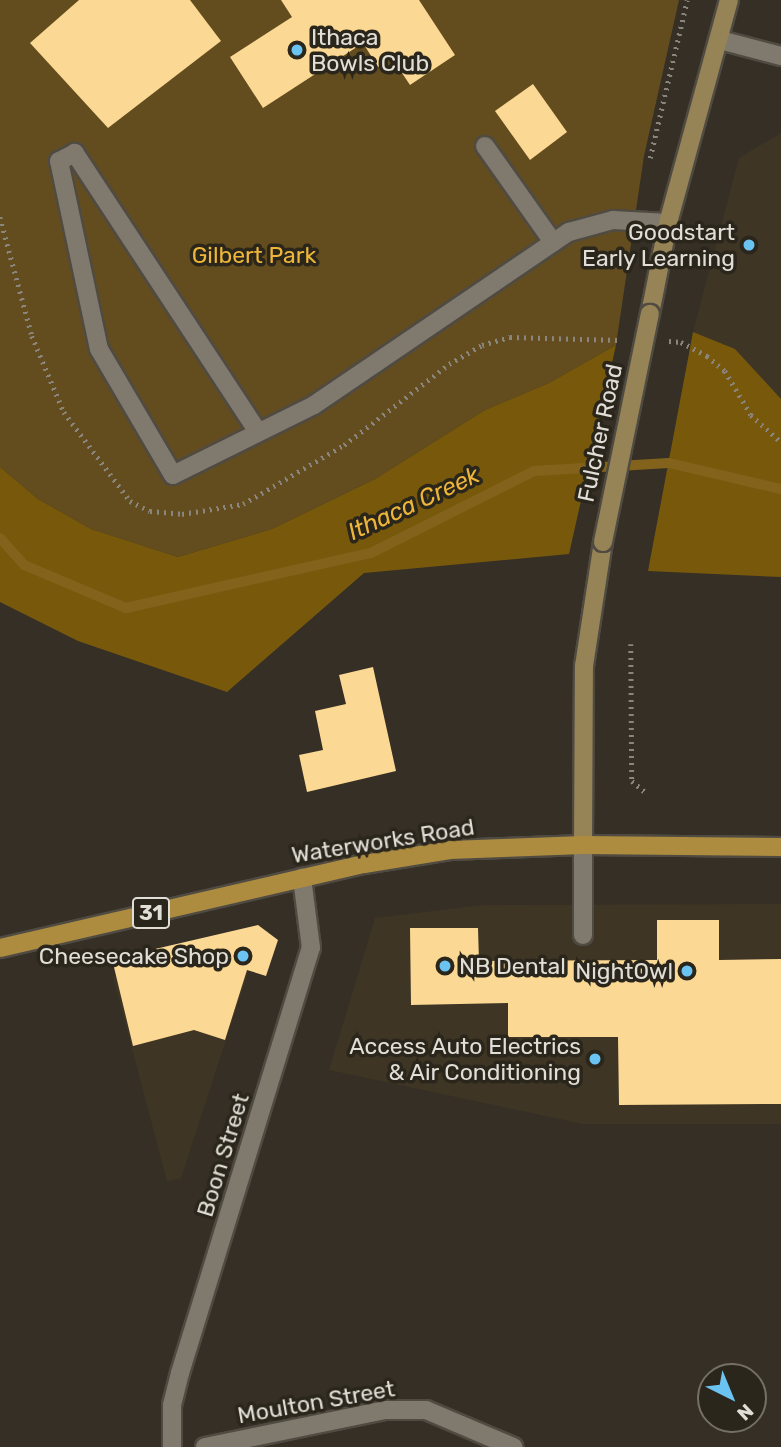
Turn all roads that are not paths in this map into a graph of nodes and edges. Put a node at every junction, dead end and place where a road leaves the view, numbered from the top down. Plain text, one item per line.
1 (729, 0) edge
2 (720, 40) junction
3 (781, 56) edge
4 (485, 146) dead end
5 (668, 223) junction
6 (553, 242) junction
7 (258, 432) junction
8 (583, 845) junction
9 (781, 847) edge
10 (302, 878) junction
11 (583, 935) dead end
12 (0, 948) edge
13 (172, 1447) edge
14 (205, 1447) edge
15 (513, 1447) edge

1 - 2 street, Fulcher Road
2 - 3 street
2 - 5 street, Fulcher Road
4 - 6 street
5 - 6 street
5 - 8 street, Fulcher Road, bridge
6 - 7 street
7 - 7 street
8 - 9 main road, Waterworks Road / 31
8 - 10 main road, Waterworks Road / 31
8 - 11 street
10 - 12 main road, Waterworks Road / 31
10 - 13 street, Boon Street
14 - 15 street, Moulton Street

